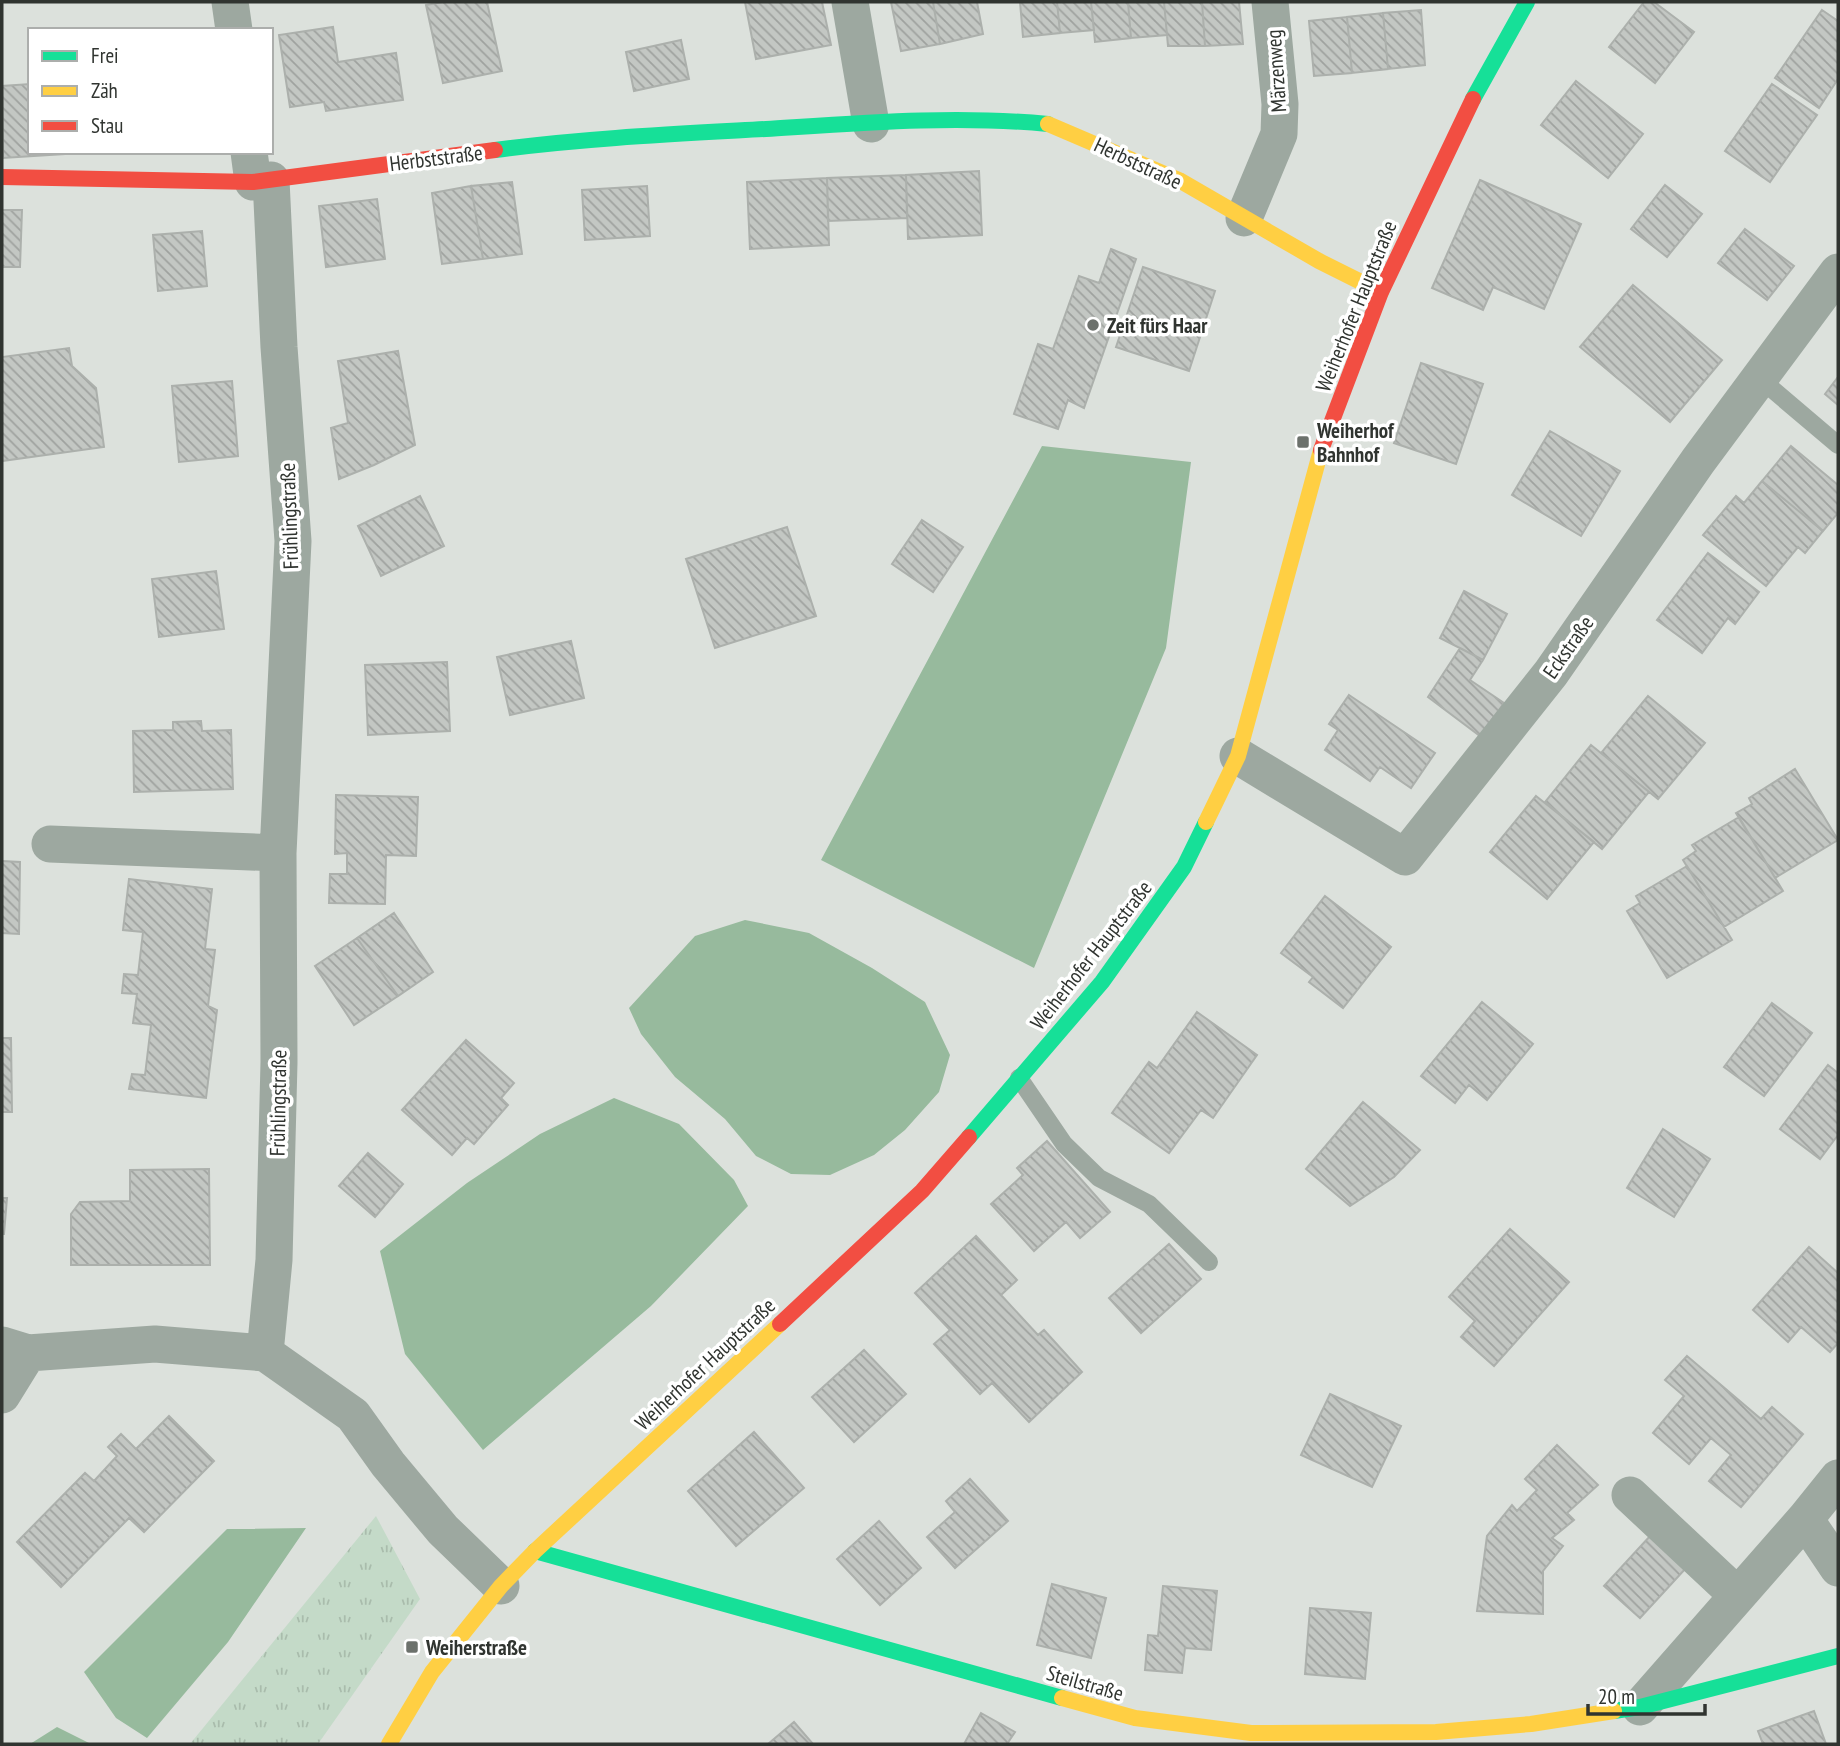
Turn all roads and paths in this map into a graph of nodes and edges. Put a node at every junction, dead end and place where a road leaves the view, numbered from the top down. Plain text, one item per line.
1 (230, 2) edge
2 (850, 2) edge
3 (1270, 2) edge
4 (1527, 2) edge
5 (234, 28) edge
6 (871, 124) junction
7 (258, 171) edge
8 (2, 177) edge
9 (1244, 218) junction
10 (1838, 272) edge
11 (1381, 292) junction
12 (1759, 378) junction
13 (1838, 445) edge
14 (1238, 756) junction
15 (50, 844) dead end
16 (278, 853) junction
17 (1019, 1078) junction
18 (1209, 1262) dead end
19 (15, 1349) edge
20 (265, 1353) junction
21 (2, 1395) edge
22 (1838, 1478) edge
23 (1630, 1495) dead end
24 (1805, 1519) junction
25 (536, 1551) junction
26 (1838, 1568) edge
27 (501, 1586) junction
28 (1737, 1595) junction
29 (1838, 1656) edge
30 (1640, 1707) junction
31 (1436, 1738) edge
32 (389, 1744) edge

1 - 5 street
2 - 6 street
3 - 9 street, Märzenweg
4 - 11 street, Weiherhofer Hauptstraße
6 - 7 street, Herbststraße
6 - 9 street, Herbststraße
7 - 8 street, Herbststraße
7 - 16 street, Frühlingstraße
9 - 11 street, Herbststraße
10 - 12 street, Eckstraße
11 - 14 street, Weiherhofer Hauptstraße
12 - 13 lane
12 - 14 street, Eckstraße
14 - 17 street, Weiherhofer Hauptstraße
15 - 16 street
16 - 20 street, Frühlingstraße
17 - 18 lane
17 - 25 street, Weiherhofer Hauptstraße
19 - 20 street
19 - 21 street
20 - 27 street
22 - 24 street
23 - 28 street
24 - 26 street
24 - 28 street
25 - 27 street, Weiherhofer Hauptstraße
25 - 31 street, Steilstraße
27 - 32 street, Weiherhofer Hauptstraße
28 - 30 street
29 - 30 street, Steilstraße
30 - 31 street, Steilstraße

